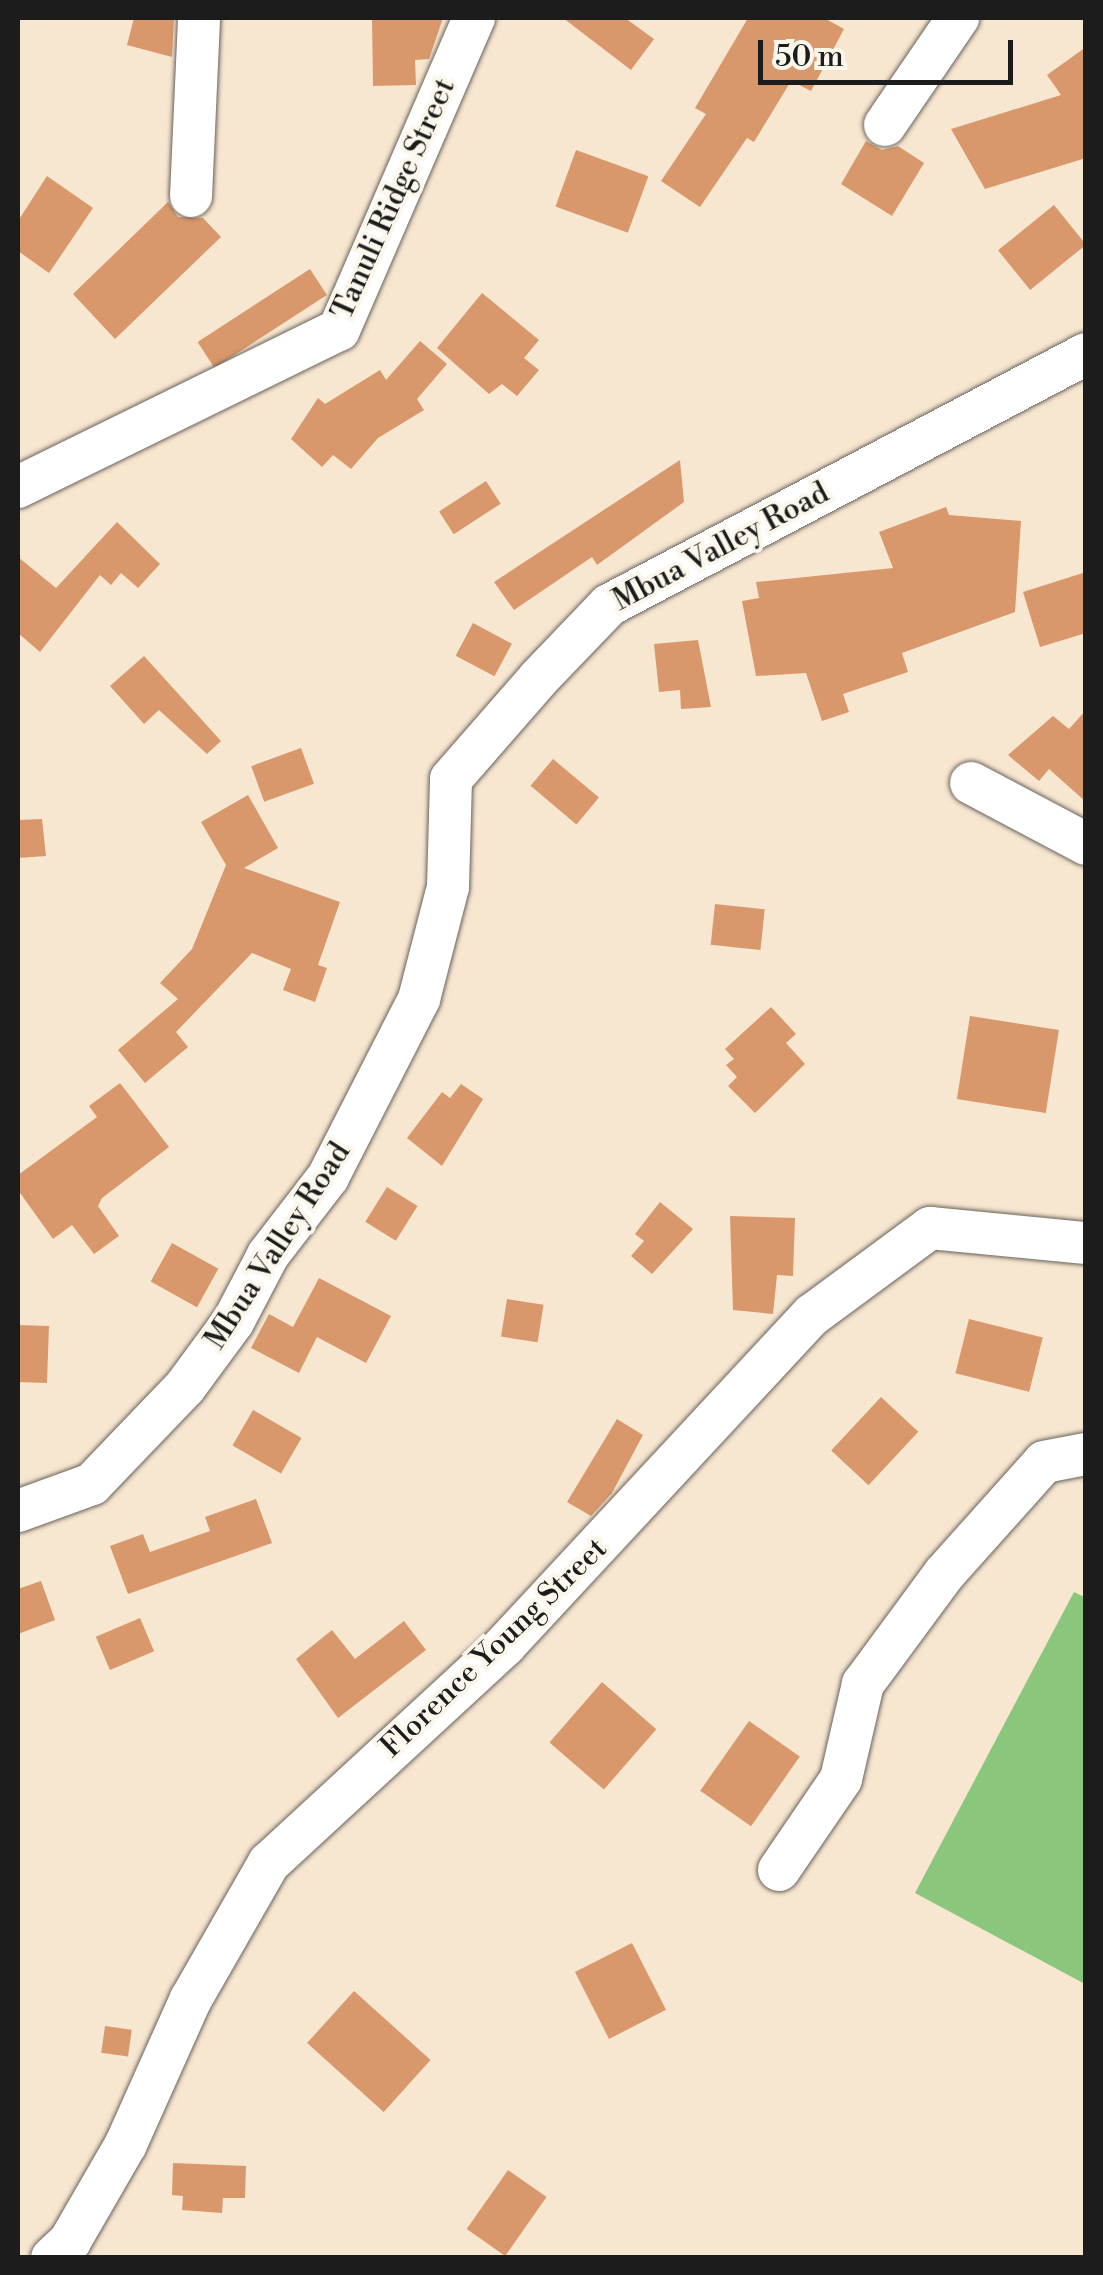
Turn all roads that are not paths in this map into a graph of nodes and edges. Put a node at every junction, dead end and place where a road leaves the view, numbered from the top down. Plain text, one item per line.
1 (199, 18) edge
2 (474, 18) edge
3 (958, 18) edge
4 (885, 125) dead end
5 (191, 196) dead end
6 (1086, 354) edge
7 (18, 487) edge
8 (971, 783) dead end
9 (1086, 844) edge
10 (1086, 1243) edge
11 (1086, 1454) edge
12 (18, 1510) edge
13 (779, 1870) dead end
14 (52, 2258) edge

1 - 5 street
2 - 7 street, Tanuli Ridge Street
3 - 4 street
6 - 12 street, Mbua Valley Road
8 - 9 street
10 - 14 street, Florence Young Street
11 - 13 street

